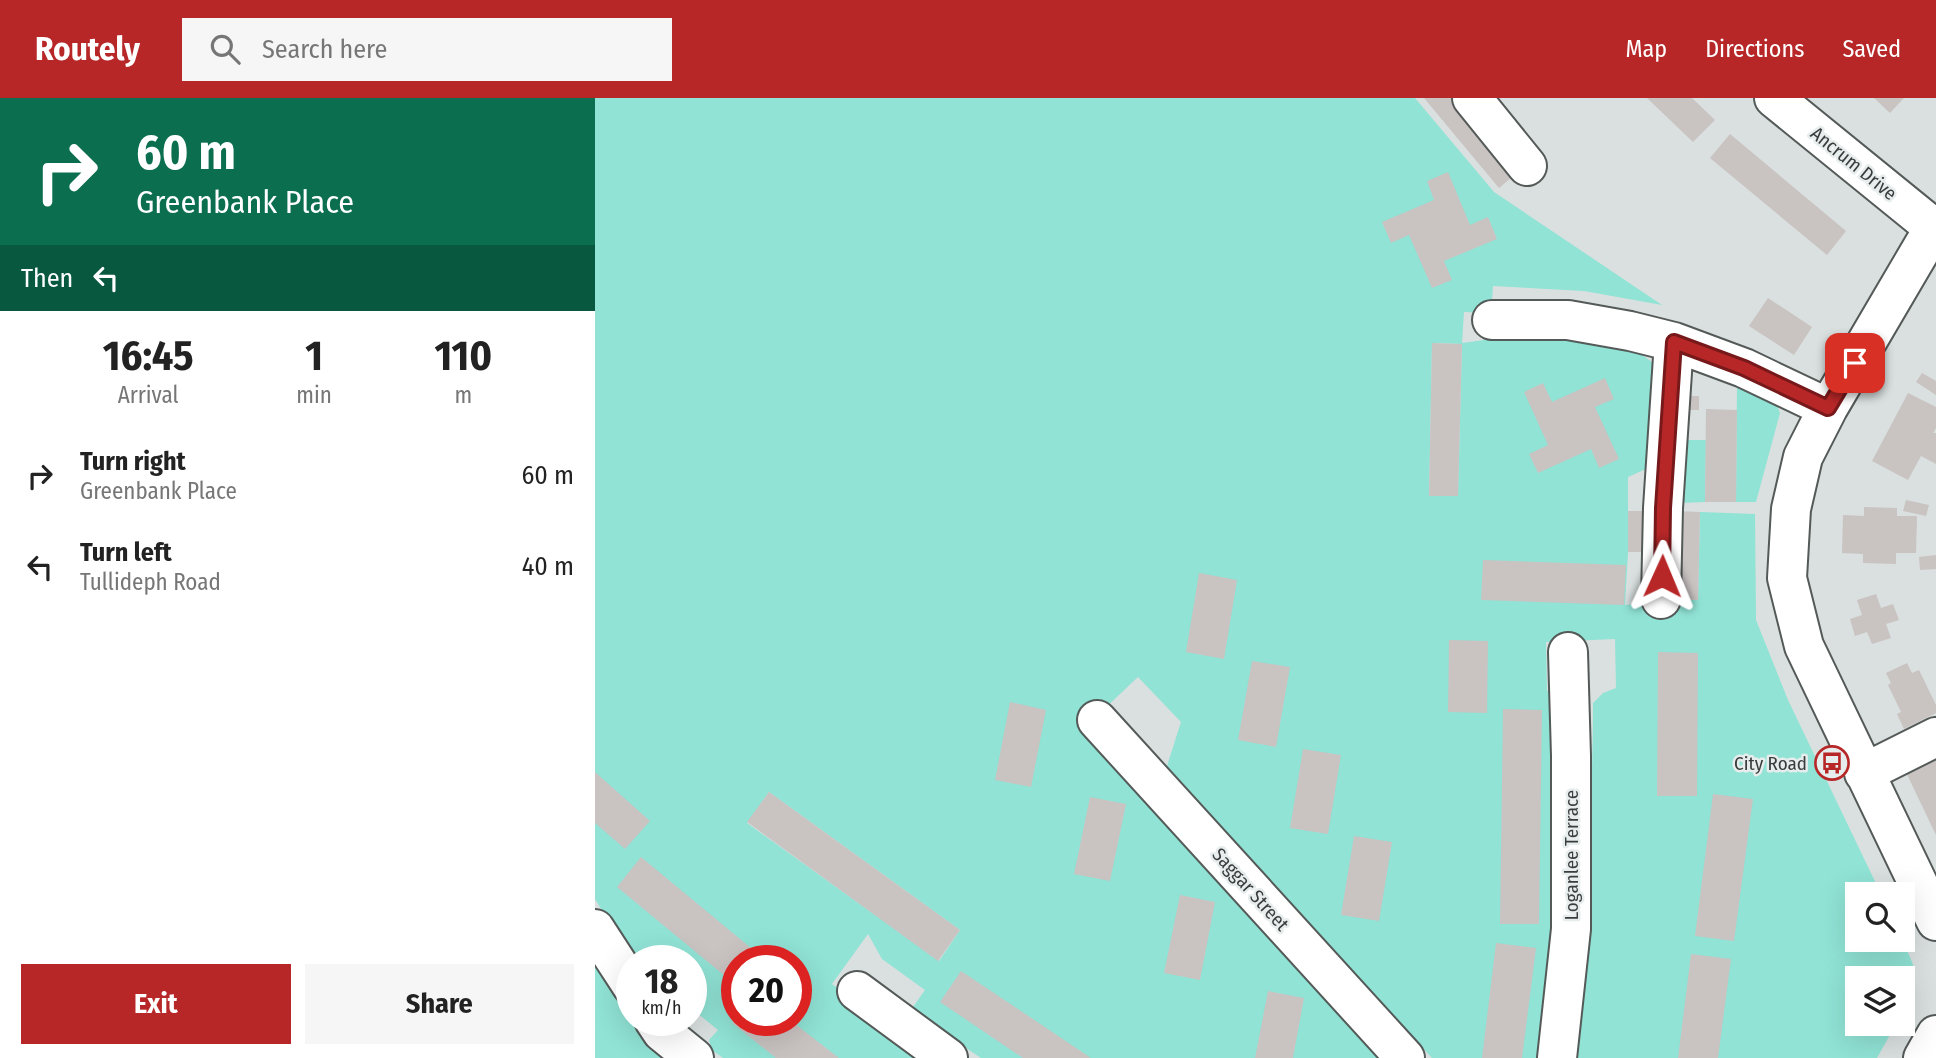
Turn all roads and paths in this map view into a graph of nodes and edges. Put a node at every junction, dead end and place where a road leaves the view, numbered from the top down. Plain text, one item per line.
1 (1472, 98) edge
2 (1774, 98) edge
3 (1527, 166) dead end
4 (1935, 226) edge
5 (1492, 320) dead end
6 (1674, 342) junction
7 (1828, 408) junction
8 (1661, 600) dead end
9 (1568, 652) dead end
10 (1097, 720) dead end
11 (1936, 737) edge
12 (1864, 772) junction
13 (1936, 921) edge
14 (595, 929) edge
15 (616, 961) edge
16 (857, 992) dead end
17 (1936, 1035) edge
18 (668, 1036) edge
19 (694, 1058) edge
20 (949, 1058) edge
21 (1405, 1058) edge
22 (1557, 1058) edge
23 (1923, 1058) edge

1 - 3 street
2 - 4 street, Ancrum Drive
4 - 7 street
5 - 6 street
6 - 7 street
6 - 8 street
7 - 12 street
9 - 22 street, Loganlee Terrace
10 - 21 street, Saggar Street
11 - 12 street
12 - 13 street
14 - 15 street
16 - 20 street
17 - 23 street
18 - 19 street

